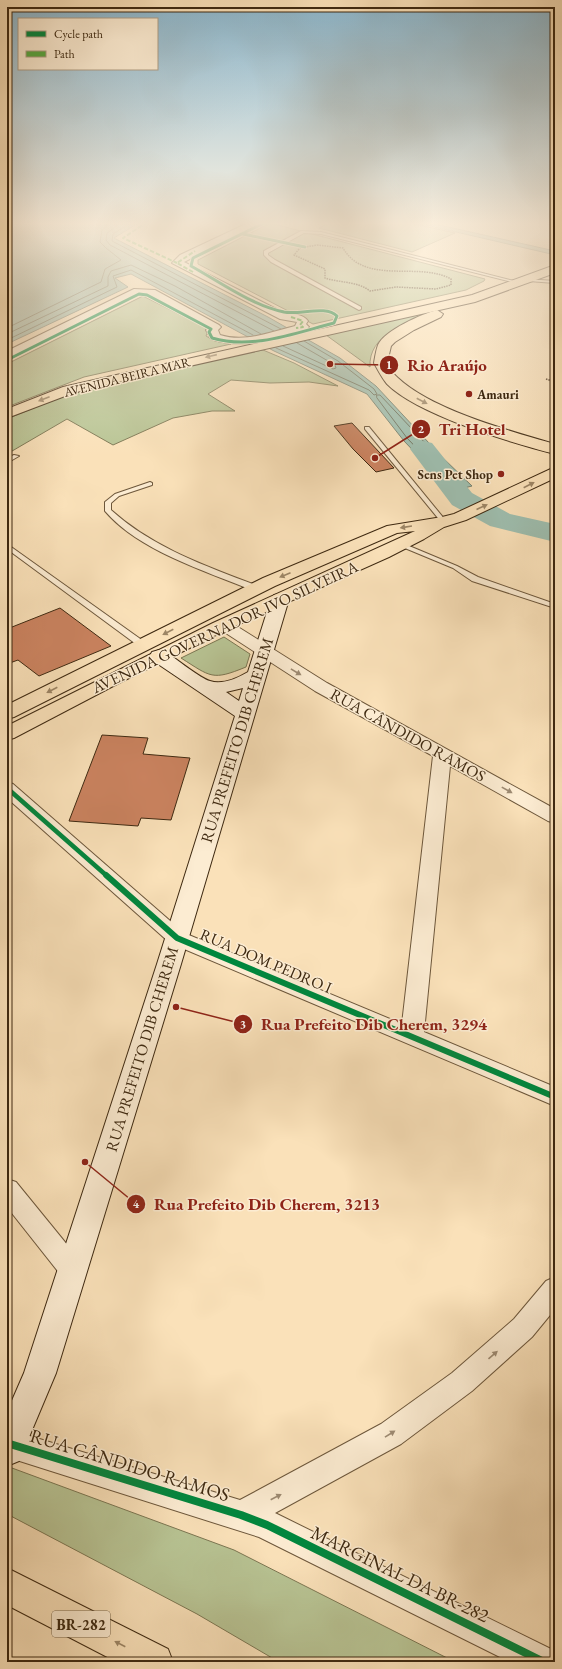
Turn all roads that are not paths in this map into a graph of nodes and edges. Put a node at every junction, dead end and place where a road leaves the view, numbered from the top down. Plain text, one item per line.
1 (118, 300) edge
2 (165, 300) edge
3 (250, 300) edge
4 (344, 300) edge
5 (465, 300) edge
6 (471, 300) edge
7 (359, 308) dead end
8 (308, 330) junction
9 (244, 345) junction
10 (7, 355) edge
11 (7, 414) edge
12 (367, 428) dead end
13 (555, 449) edge
14 (16, 456) dead end
15 (7, 461) edge
16 (555, 472) edge
17 (150, 484) dead end
18 (452, 519) junction
19 (402, 545) junction
20 (7, 546) edge
21 (255, 588) junction
22 (280, 599) junction
23 (555, 606) edge
24 (224, 625) junction
25 (143, 645) junction
26 (263, 651) junction
27 (159, 656) junction
28 (257, 675) junction
29 (206, 687) junction
30 (7, 713) edge
31 (245, 714) junction
32 (7, 734) edge
33 (442, 754) junction
34 (7, 788) edge
35 (554, 815) edge
36 (177, 938) junction
37 (412, 1037) junction
38 (555, 1097) edge
39 (7, 1189) edge
40 (73, 1271) junction
41 (555, 1289) edge
42 (9, 1447) edge
43 (241, 1514) junction
44 (7, 1586) edge
45 (555, 1654) edge
46 (155, 1662) edge
47 (544, 1662) edge
48 (552, 1662) edge

1 - 10 street
2 - 9 street
3 - 8 street
4 - 7 lane
5 - 8 main road, AVENIDA BEIRA MAR
6 -> 13 main road
8 - 9 main road, AVENIDA BEIRA MAR
9 -> 11 main road, AVENIDA BEIRA MAR
12 - 18 lane
14 - 15 lane
18 -> 16 main road
17 - 21 lane
18 - 19 main road, AVENIDA GOVERNADOR IVO SILVEIRA
18 -> 21 main road, AVENIDA GOVERNADOR IVO SILVEIRA
19 - 22 main road, AVENIDA GOVERNADOR IVO SILVEIRA
19 - 23 lane
20 - 25 lane
21 -> 25 main road, AVENIDA GOVERNADOR IVO SILVEIRA
22 - 24 main road, AVENIDA GOVERNADOR IVO SILVEIRA
22 - 26 main road, RUA PREFEITO DIB CHEREM
24 - 26 street, RUA CÂNDIDO RAMOS
24 - 27 main road, AVENIDA GOVERNADOR IVO SILVEIRA
25 - 27 main road
25 -> 30 main road, AVENIDA GOVERNADOR IVO SILVEIRA
26 - 28 main road, RUA PREFEITO DIB CHEREM
26 -> 33 street, RUA CÂNDIDO RAMOS
27 - 29 main road
27 - 32 main road, AVENIDA GOVERNADOR IVO SILVEIRA
28 - 29 main road
28 - 31 main road, RUA PREFEITO DIB CHEREM
29 - 31 main road
31 - 36 main road, RUA PREFEITO DIB CHEREM
33 -> 35 street, RUA CÂNDIDO RAMOS
33 - 37 street
34 - 36 street, RUA DOM PEDRO I
36 - 37 street, RUA DOM PEDRO I
36 - 40 main road, RUA PREFEITO DIB CHEREM
37 - 38 street, RUA DOM PEDRO I
39 - 40 street
40 - 42 main road, RUA PREFEITO DIB CHEREM
43 -> 41 street, RUA CÂNDIDO RAMOS
42 - 43 street, RUA CÂNDIDO RAMOS
43 - 47 street, MARGINAL DA BR-282
46 -> 44 main road, BR-282
45 - 48 lane

